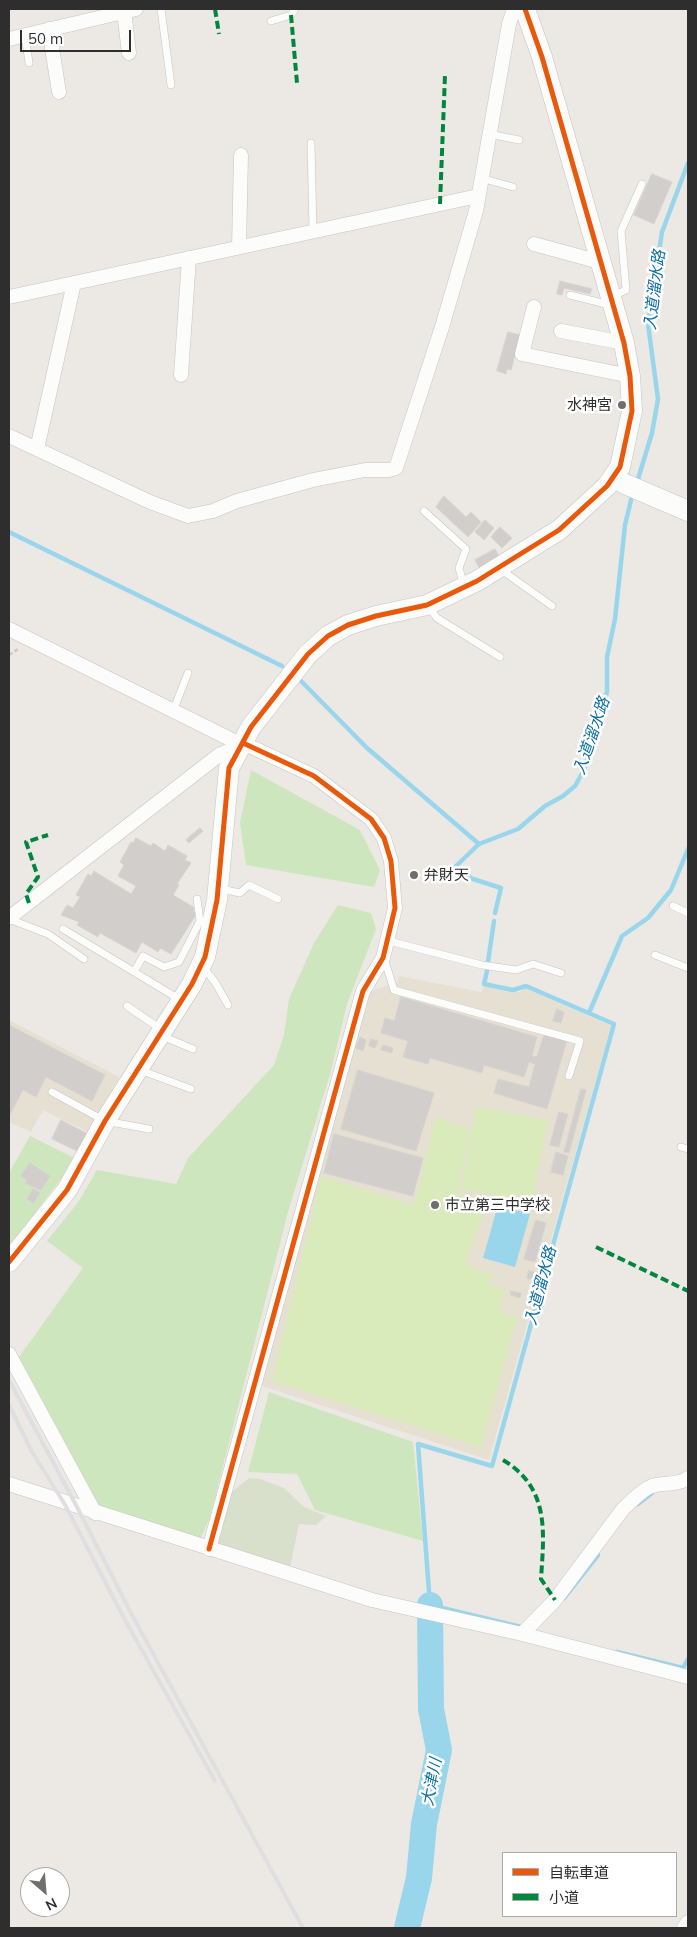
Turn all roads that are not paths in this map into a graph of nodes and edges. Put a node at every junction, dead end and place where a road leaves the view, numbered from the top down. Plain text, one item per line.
1 (161, 9) edge
2 (295, 9) edge
3 (514, 9) edge
4 (525, 9) edge
5 (130, 10) edge
6 (271, 21) dead end
7 (49, 30) junction
8 (25, 35) junction
9 (9, 39) edge
10 (129, 54) dead end
11 (29, 63) dead end
12 (171, 85) dead end
13 (60, 92) dead end
14 (489, 134) junction
15 (519, 140) dead end
16 (311, 143) dead end
17 (241, 155) dead end
18 (481, 178) junction
19 (642, 184) dead end
20 (513, 187) dead end
21 (478, 196) junction
22 (314, 230) junction
23 (534, 244) dead end
24 (239, 247) junction
25 (189, 258) junction
26 (600, 262) junction
27 (74, 283) junction
28 (570, 296) dead end
29 (9, 297) edge
30 (612, 302) junction
31 (534, 307) dead end
32 (561, 331) dead end
33 (624, 343) junction
34 (181, 375) dead end
35 (630, 376) junction
36 (9, 436) edge
37 (37, 449) junction
38 (614, 478) junction
39 (424, 511) dead end
40 (688, 511) edge
41 (503, 566) junction
42 (464, 586) junction
43 (427, 605) junction
44 (552, 606) dead end
45 (9, 629) edge
46 (500, 657) dead end
47 (188, 673) dead end
48 (173, 711) junction
49 (242, 744) junction
50 (218, 888) junction
51 (197, 899) dead end
52 (278, 899) dead end
53 (673, 906) dead end
54 (688, 913) edge
55 (9, 918) edge
56 (62, 929) dead end
57 (388, 940) junction
58 (655, 955) dead end
59 (384, 958) junction
60 (84, 959) dead end
61 (201, 965) junction
62 (688, 968) edge
63 (134, 972) junction
64 (561, 973) dead end
65 (181, 1001) junction
66 (127, 1006) dead end
67 (228, 1006) dead end
68 (161, 1033) junction
69 (193, 1049) dead end
70 (137, 1069) junction
71 (569, 1076) dead end
72 (191, 1089) dead end
73 (52, 1092) dead end
74 (105, 1121) junction
75 (149, 1129) dead end
76 (9, 1262) edge
77 (9, 1354) edge
78 (688, 1478) edge
79 (9, 1484) edge
80 (95, 1513) junction
81 (209, 1549) junction
82 (522, 1634) junction
83 (688, 1676) edge
84 (688, 1922) edge
85 (684, 1928) edge

1 - 12 lane
2 - 6 lane
3 - 14 street
4 - 26 street
5 - 7 street
5 - 10 street
7 - 8 street
7 - 13 street
8 - 9 street
8 - 11 lane
14 - 15 lane
14 - 18 street
16 - 22 lane
17 - 24 street
18 - 20 lane
18 - 21 street
19 - 30 lane
21 - 22 street
21 - 37 street
22 - 24 street
23 - 26 street
24 - 25 street
25 - 27 street
25 - 34 street
26 - 30 street
27 - 29 street
27 - 37 street
28 - 30 lane
30 - 33 street
31 - 35 street
32 - 33 street
33 - 35 street
35 - 38 street
36 - 37 street
38 - 40 street
38 - 41 street
39 - 42 lane
41 - 42 street
41 - 44 lane
42 - 43 street
43 - 46 lane
43 - 49 street
45 - 48 street
47 - 48 lane
48 - 49 street
49 - 50 street
49 - 55 street
49 - 57 street
50 - 52 lane
50 - 61 street
51 - 63 lane
53 - 54 lane
55 - 60 lane
56 - 63 lane
57 - 59 street
57 - 64 lane
58 - 62 lane
59 - 71 lane
59 - 81 street
61 - 65 street
61 - 67 lane
63 - 65 lane
65 - 68 street
66 - 68 lane
68 - 69 lane
68 - 70 street
70 - 72 lane
70 - 74 street
73 - 74 lane
74 - 75 lane
74 - 76 street
77 - 80 street
78 - 82 street
79 - 80 street
80 - 81 street
81 - 82 street
82 - 83 street
84 - 85 street

